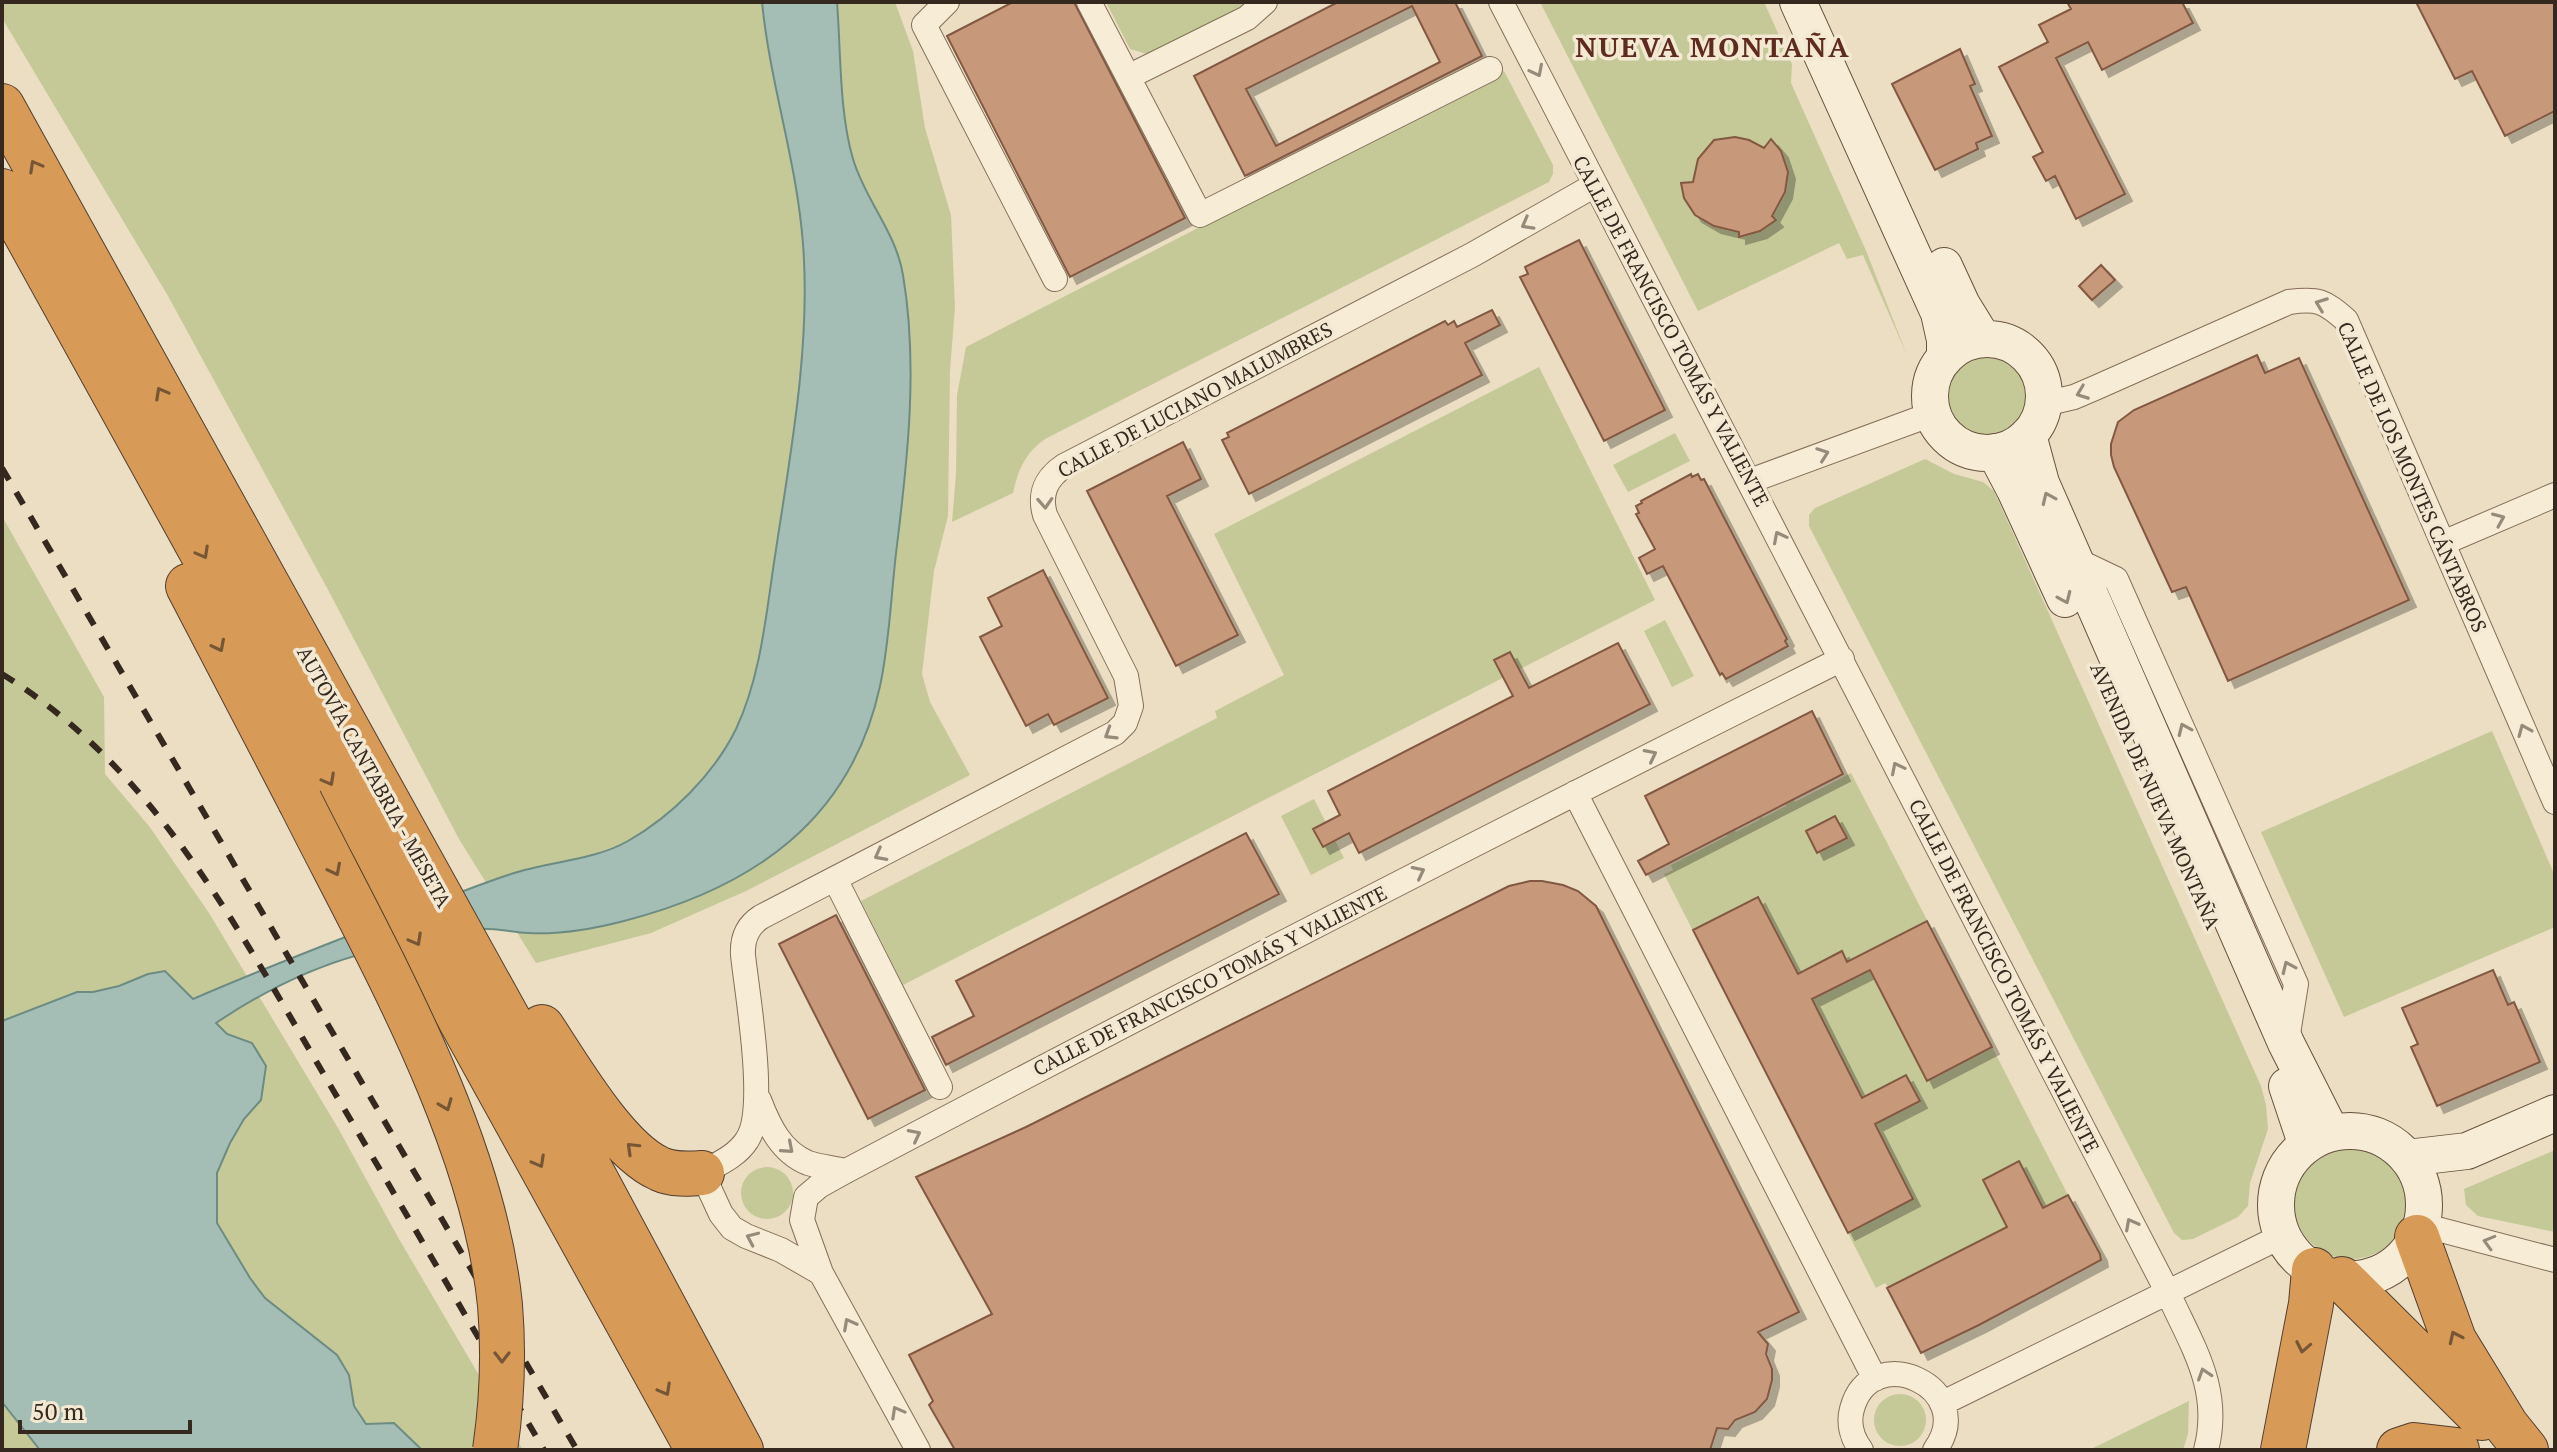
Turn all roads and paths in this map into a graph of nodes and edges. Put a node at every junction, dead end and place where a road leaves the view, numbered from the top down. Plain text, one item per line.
1 (947, 2) edge
2 (1089, 2) edge
3 (1265, 2) edge
4 (1501, 2) edge
5 (1798, 2) edge
6 (1823, 2) edge
7 (1490, 69) dead end
8 (1128, 77) junction
9 (2, 106) edge
10 (1595, 185) junction
11 (2, 191) edge
12 (2, 229) edge
13 (1055, 279) dead end
14 (1983, 339) junction
15 (1945, 358) junction
16 (1932, 414) junction
17 (2036, 420) junction
18 (1995, 452) junction
19 (1750, 481) junction
20 (2555, 495) edge
21 (2443, 543) junction
22 (1842, 659) junction
23 (1575, 793) junction
24 (2555, 802) edge
25 (835, 879) junction
26 (480, 948) junction
27 (940, 1087) dead end
28 (757, 1094) junction
29 (2555, 1113) edge
30 (2319, 1138) junction
31 (2467, 1151) junction
32 (2407, 1158) junction
33 (846, 1171) junction
34 (702, 1173) junction
35 (2421, 1220) junction
36 (2282, 1236) junction
37 (639, 1258) junction
38 (2555, 1260) edge
39 (821, 1273) junction
40 (2328, 1274) junction
41 (2168, 1293) junction
42 (1875, 1379) junction
43 (1943, 1403) junction
44 (495, 1450) edge
45 (698, 1450) edge
46 (741, 1450) edge
47 (751, 1450) edge
48 (918, 1450) edge
49 (1861, 1450) edge
50 (1935, 1450) edge
51 (2206, 1450) edge
52 (2283, 1450) edge
53 (2399, 1450) edge
54 (2457, 1450) edge
55 (2509, 1450) edge
56 (2526, 1450) edge

1 - 13 street
2 - 8 street
3 - 8 street
4 -> 10 street, CALLE DE FRANCISCO TOMÁS Y VALIENTE
5 - 15 main road
6 - 14 main road
7 - 8 street
26 -> 9 highway, AUTOVÍA CANTABRIA - MESETA
10 - 19 street, CALLE DE FRANCISCO TOMÁS Y VALIENTE
10 -> 25 street, CALLE DE LUCIANO MALUMBRES
11 -> 45 highway, AUTOVÍA CANTABRIA - MESETA
12 -> 44 highway, bridge
14 - 15 main road
14 - 17 main road
15 - 16 main road
16 - 18 main road
19 -> 16 street
17 - 18 main road
21 -> 17 street, CALLE DE LOS MONTES CÁNTABROS
30 -> 17 main road, AVENIDA DE NUEVA MONTAÑA
18 -> 30 main road, AVENIDA DE NUEVA MONTAÑA
22 -> 19 street, CALLE DE FRANCISCO TOMÁS Y VALIENTE
21 -> 20 street
24 -> 21 street, CALLE DE LOS MONTES CÁNTABROS
23 -> 22 street, CALLE DE FRANCISCO TOMÁS Y VALIENTE
41 -> 22 street, CALLE DE FRANCISCO TOMÁS Y VALIENTE
33 -> 23 street, CALLE DE FRANCISCO TOMÁS Y VALIENTE
23 - 42 street
25 - 27 street
25 - 28 street, CALLE DE LUCIANO MALUMBRES
34 -> 26 highway
26 - 37 highway
28 -> 33 street, CALLE DE LUCIANO MALUMBRES
28 - 34 street, CALLE DE LUCIANO MALUMBRES
29 - 31 main road
30 - 32 main road
30 - 36 main road
31 - 32 main road
31 - 35 main road
32 - 35 main road
33 - 39 street, CALLE DE FRANCISCO TOMÁS Y VALIENTE
39 -> 34 street
38 -> 35 street
35 - 40 main road
56 -> 35 highway
36 - 40 main road
36 - 41 street
37 - 46 highway
37 - 47 highway
48 -> 39 street
40 -> 52 highway
40 - 55 highway
41 - 43 street
51 -> 41 street, CALLE DE FRANCISCO TOMÁS Y VALIENTE
42 - 43 street
42 - 49 street
43 - 50 street
53 - 54 highway

